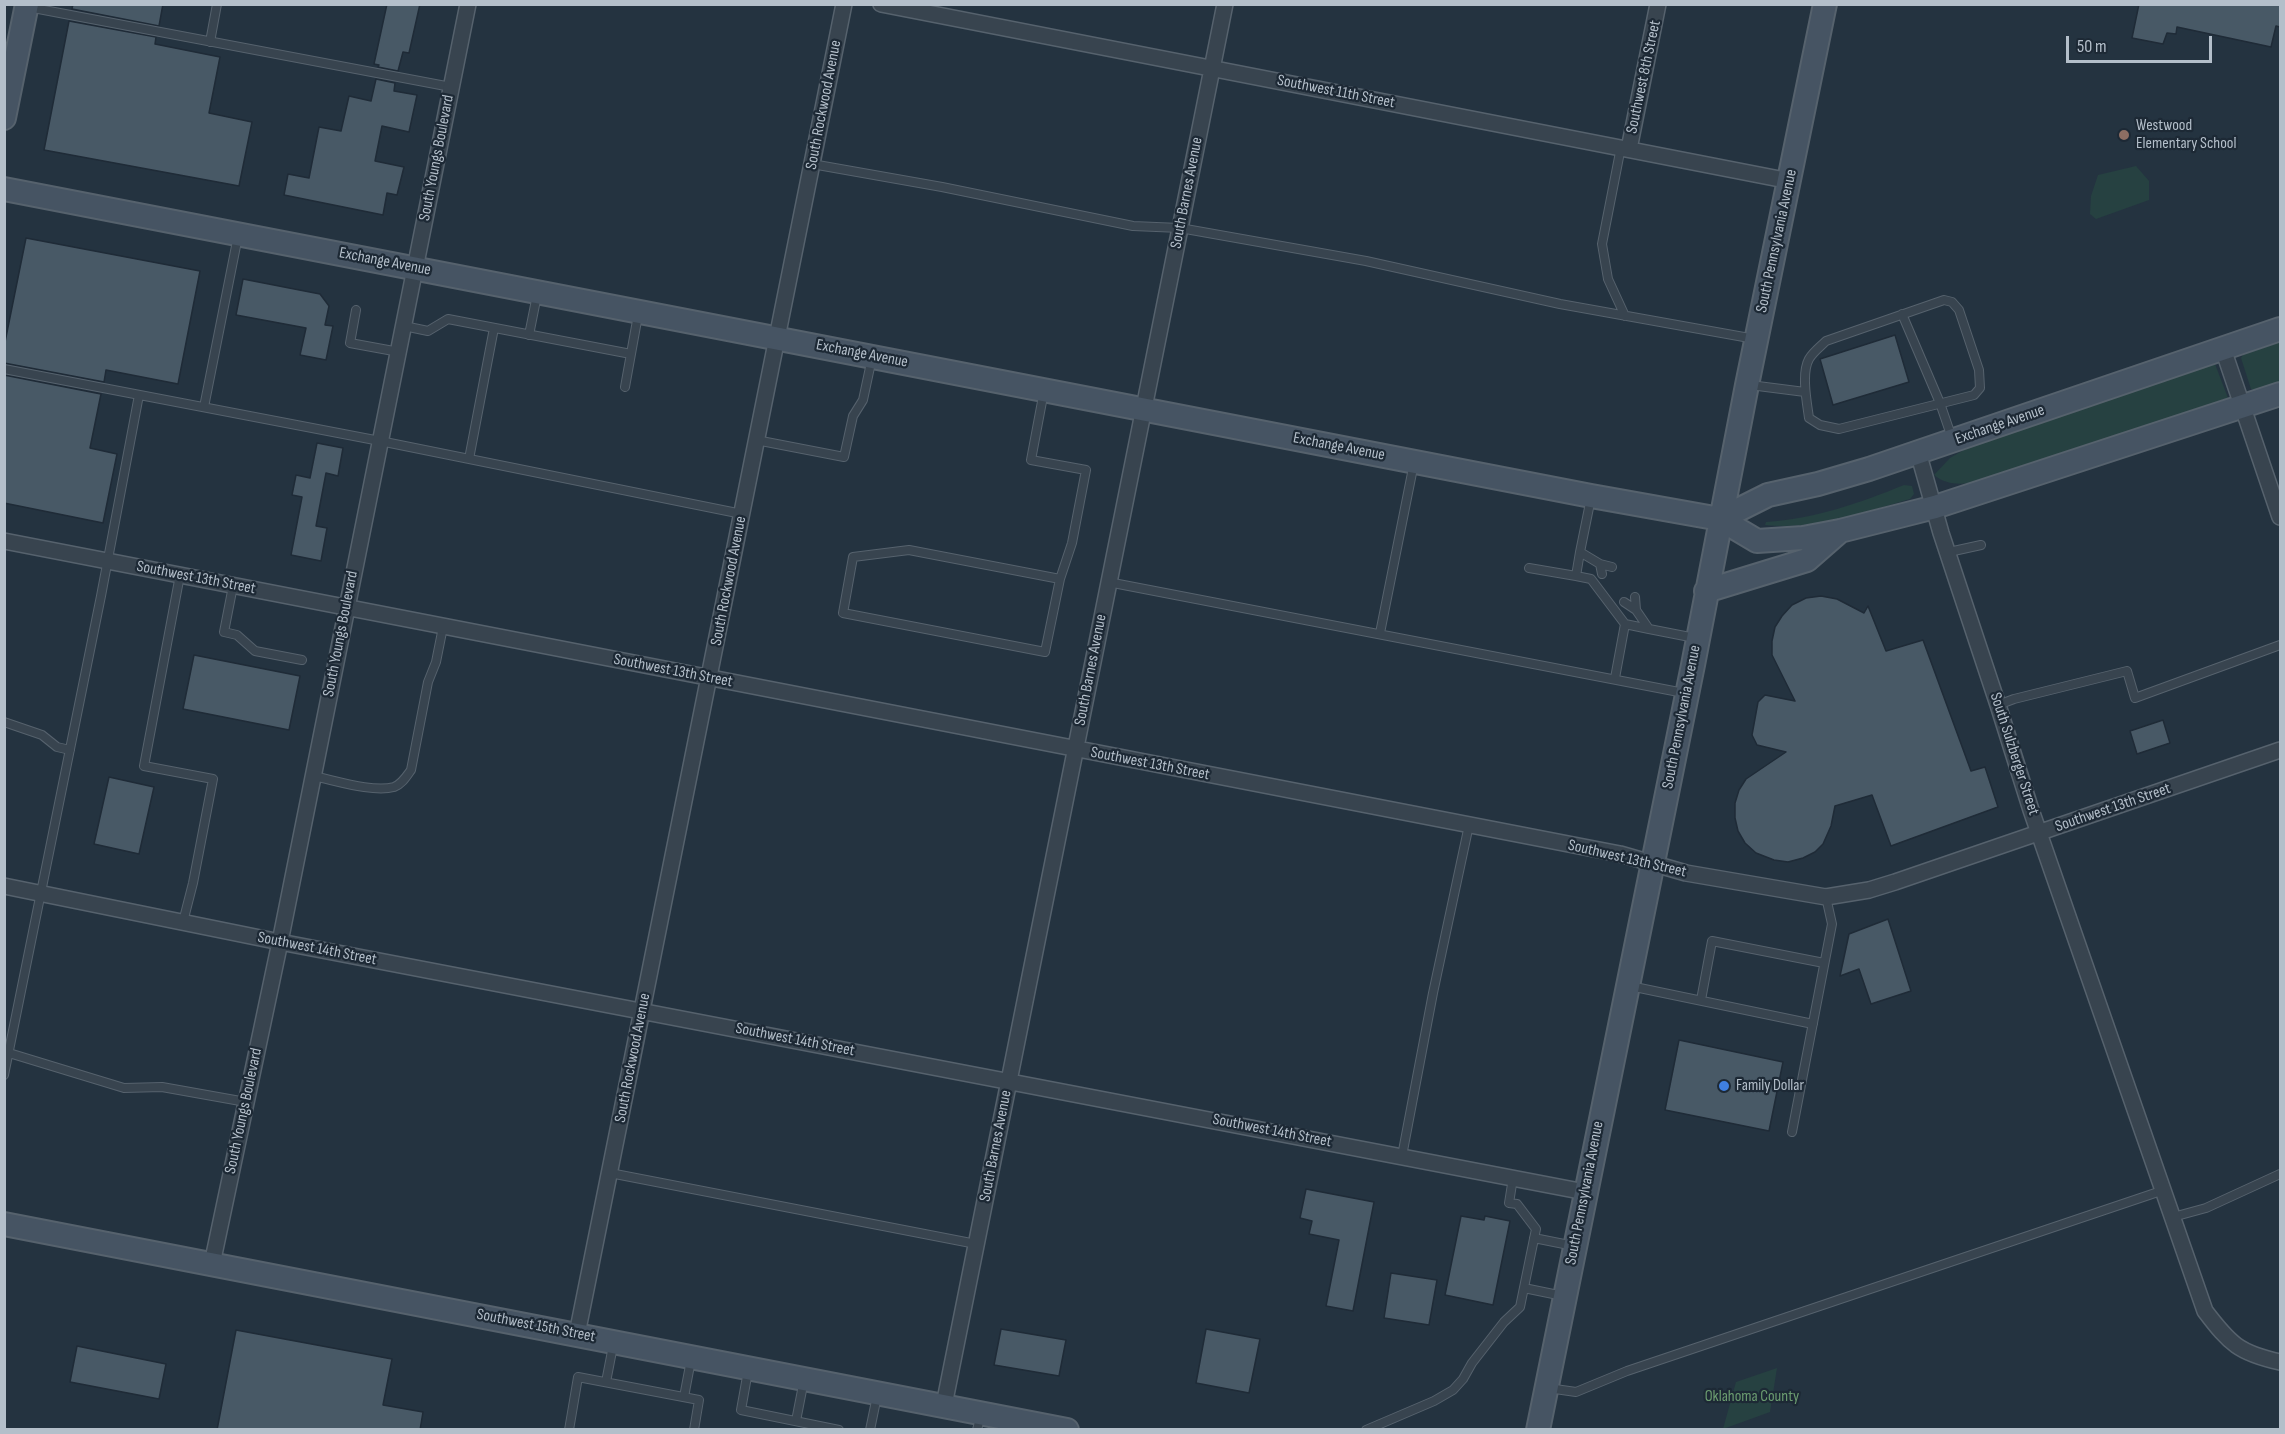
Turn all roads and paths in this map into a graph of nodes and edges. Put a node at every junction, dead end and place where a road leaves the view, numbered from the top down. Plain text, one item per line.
1 (217, 4) edge
2 (468, 4) edge
3 (844, 4) edge
4 (881, 4) edge
5 (1225, 4) edge
6 (1659, 4) edge
7 (1825, 4) edge
8 (26, 5) edge
9 (210, 42) junction
10 (1212, 69) junction
11 (451, 87) junction
12 (4, 118) edge
13 (1625, 148) junction
14 (812, 164) junction
15 (1790, 181) junction
16 (4, 189) edge
17 (1180, 228) junction
18 (238, 234) junction
19 (416, 268) junction
20 (537, 292) junction
21 (356, 310) dead end
22 (639, 311) junction
23 (1902, 314) junction
24 (1625, 316) junction
25 (404, 326) junction
26 (494, 328) junction
27 (2280, 329) edge
28 (529, 335) junction
29 (777, 338) junction
30 (1756, 339) junction
31 (2223, 349) junction
32 (399, 352) junction
33 (631, 354) junction
34 (872, 356) junction
35 (4, 369) edge
36 (1747, 385) junction
37 (625, 387) dead end
38 (1044, 390) junction
39 (1805, 392) junction
40 (2280, 394) edge
41 (139, 395) junction
42 (1940, 404) junction
43 (204, 407) junction
44 (2243, 407) junction
45 (1143, 409) junction
46 (756, 440) junction
47 (380, 441) junction
48 (1953, 441) junction
49 (1918, 452) junction
50 (469, 459) junction
51 (1414, 461) junction
52 (1592, 496) junction
53 (1935, 507) junction
54 (743, 514) junction
55 (2280, 517) edge
56 (1720, 519) junction
57 (1840, 531) junction
58 (4, 541) edge
59 (1981, 545) dead end
60 (1581, 552) junction
61 (1949, 552) junction
62 (107, 561) junction
63 (1600, 564) junction
64 (1529, 567) dead end
65 (1612, 567) dead end
66 (1602, 574) dead end
67 (180, 575) junction
68 (1576, 576) junction
69 (1060, 579) junction
70 (1108, 582) junction
71 (233, 586) junction
72 (1706, 591) junction
73 (1635, 597) dead end
74 (1624, 603) dead end
75 (346, 608) junction
76 (1636, 610) junction
77 (1625, 624) junction
78 (443, 627) junction
79 (1649, 629) junction
80 (1380, 633) junction
81 (1698, 639) junction
82 (2280, 645) edge
83 (302, 660) dead end
84 (1615, 678) junction
85 (710, 679) junction
86 (1687, 693) junction
87 (1998, 705) junction
88 (4, 722) edge
89 (1076, 749) junction
90 (70, 750) junction
91 (2280, 750) edge
92 (313, 776) junction
93 (1469, 825) junction
94 (2040, 833) junction
95 (1652, 864) junction
96 (4, 886) edge
97 (40, 893) junction
98 (1826, 897) junction
99 (183, 922) junction
100 (280, 942) junction
101 (1824, 963) junction
102 (1628, 985) junction
103 (1701, 1000) junction
104 (643, 1011) junction
105 (1813, 1024) junction
106 (9, 1053) junction
107 (4, 1075) edge
108 (1010, 1080) junction
109 (246, 1102) junction
110 (1792, 1132) dead end
111 (1402, 1156) junction
112 (610, 1173) junction
113 (2280, 1174) edge
114 (1514, 1178) junction
115 (2164, 1190) junction
116 (1585, 1192) junction
117 (2173, 1217) junction
118 (4, 1224) edge
119 (1534, 1239) junction
120 (977, 1244) junction
121 (1575, 1246) junction
122 (212, 1264) junction
123 (1524, 1288) junction
124 (1565, 1296) junction
125 (577, 1334) junction
126 (614, 1341) junction
127 (692, 1356) junction
128 (2280, 1362) edge
129 (749, 1368) junction
130 (805, 1379) junction
131 (606, 1382) junction
132 (1546, 1388) junction
133 (877, 1393) junction
134 (684, 1397) junction
135 (944, 1405) junction
136 (796, 1421) junction
137 (979, 1421) edge
138 (568, 1430) edge
139 (694, 1430) edge
140 (839, 1430) edge
141 (870, 1430) edge
142 (1067, 1430) edge
143 (1366, 1430) edge
144 (1538, 1430) edge

1 - 9 lane
2 - 11 street, South Youngs Boulevard
3 - 14 street, South Rockwood Avenue
4 - 10 street, Southwest 11th Street
5 - 10 street, South Barnes Avenue
6 - 13 street, Southwest 8th Street
7 - 15 main road, South Pennsylvania Avenue
8 - 9 lane
8 - 12 main road
9 - 11 lane
10 - 13 street, Southwest 11th Street
10 - 17 street, South Barnes Avenue
11 - 19 street, South Youngs Boulevard
13 - 15 street, Southwest 11th Street
13 - 24 lane
14 - 17 lane
14 - 29 street, South Rockwood Avenue
15 - 30 main road, South Pennsylvania Avenue
16 - 18 main road, Exchange Avenue
17 - 24 lane
17 - 45 street, South Barnes Avenue
18 - 19 main road, Exchange Avenue
18 - 43 lane
19 - 20 main road, Exchange Avenue
19 - 25 street, South Youngs Boulevard
20 - 22 main road, Exchange Avenue
20 - 28 lane
21 - 32 lane
22 - 29 main road, Exchange Avenue
22 - 33 lane
23 - 39 lane
23 - 42 lane
23 - 42 lane
24 - 30 lane
25 - 26 lane
25 - 32 street, South Youngs Boulevard
26 - 28 lane
26 - 50 lane
27 - 31 main road, Exchange Avenue
28 - 33 lane
29 - 34 main road, Exchange Avenue
29 - 46 street, South Rockwood Avenue
30 - 36 main road, South Pennsylvania Avenue
31 - 44 street
31 - 48 main road, Exchange Avenue
32 - 47 street, South Youngs Boulevard
33 - 37 lane
34 - 38 main road, Exchange Avenue
34 - 46 lane
35 - 41 lane
36 - 39 lane
36 - 56 main road, South Pennsylvania Avenue
38 - 45 main road, Exchange Avenue
38 - 69 lane
39 - 42 lane
40 - 44 main road, Exchange Avenue
41 - 43 lane
41 - 62 lane
42 - 48 lane
43 - 47 lane
44 - 53 main road, Exchange Avenue
44 - 55 street
45 - 51 main road, Exchange Avenue
45 - 70 street, South Barnes Avenue
46 - 54 street, South Rockwood Avenue
47 - 50 lane
47 - 75 street, South Youngs Boulevard
48 - 49 main road, Exchange Avenue
49 - 53 street, South Sulzberger Street
49 - 56 main road, Exchange Avenue
50 - 54 lane
51 - 52 main road, Exchange Avenue
51 - 80 lane
52 - 56 main road, Exchange Avenue
52 - 60 lane
53 - 57 main road, Exchange Avenue
53 - 61 street, South Sulzberger Street
54 - 85 street, South Rockwood Avenue
56 - 57 main road, Exchange Avenue
56 - 72 main road, South Pennsylvania Avenue
57 - 72 main road
58 - 62 street, Southwest 13th Street
59 - 61 lane
60 - 63 lane
60 - 68 lane
61 - 87 street, South Sulzberger Street
62 - 67 street, Southwest 13th Street
62 - 90 lane
63 - 65 lane
63 - 66 lane
64 - 68 lane
67 - 71 street, Southwest 13th Street
67 - 99 lane
68 - 77 lane
69 - 69 lane
70 - 80 lane
70 - 89 street, South Barnes Avenue
71 - 75 street, Southwest 13th Street
71 - 83 lane
72 - 81 main road, South Pennsylvania Avenue
73 - 76 lane
74 - 76 lane
75 - 78 street, Southwest 13th Street
75 - 92 street, South Youngs Boulevard
76 - 79 lane
77 - 79 lane
77 - 84 lane
78 - 85 street, Southwest 13th Street
78 - 92 lane
79 - 81 lane
80 - 84 lane
81 - 86 main road, South Pennsylvania Avenue
82 - 87 lane
84 - 86 lane
85 - 89 street, Southwest 13th Street
85 - 104 street, South Rockwood Avenue
86 - 95 main road, South Pennsylvania Avenue
87 - 94 street, South Sulzberger Street
88 - 90 lane
89 - 93 street, Southwest 13th Street
89 - 108 street, South Barnes Avenue
90 - 97 lane
91 - 94 street, Southwest 13th Street
92 - 100 street, South Youngs Boulevard
93 - 95 street, Southwest 13th Street
93 - 111 lane
94 - 98 street, Southwest 13th Street
94 - 115 street, South Sulzberger Street
95 - 98 street, Southwest 13th Street
95 - 102 main road, South Pennsylvania Avenue
96 - 97 street, Southwest 14th Street
97 - 99 street, Southwest 14th Street
97 - 106 lane
98 - 101 lane
99 - 100 street, Southwest 14th Street
100 - 104 street, Southwest 14th Street
100 - 109 street, South Youngs Boulevard
101 - 103 lane
101 - 105 lane
102 - 103 lane
102 - 116 main road, South Pennsylvania Avenue
103 - 105 lane
104 - 108 street, Southwest 14th Street
104 - 112 street, South Rockwood Avenue
105 - 110 lane
106 - 107 lane
106 - 109 lane
108 - 111 street, Southwest 14th Street
108 - 120 street, South Barnes Avenue
109 - 122 street, South Youngs Boulevard
111 - 114 street, Southwest 14th Street
112 - 120 lane
112 - 125 street, South Rockwood Avenue
113 - 117 lane
114 - 116 street, Southwest 14th Street
114 - 119 lane
115 - 117 street
115 - 132 lane
116 - 121 main road, South Pennsylvania Avenue
117 - 128 street
118 - 122 main road, Southwest 15th Street
119 - 121 lane
119 - 123 lane
120 - 135 street, South Barnes Avenue
121 - 124 main road, South Pennsylvania Avenue
122 - 125 main road, Southwest 15th Street
123 - 124 lane
123 - 143 lane
124 - 132 main road, South Pennsylvania Avenue
125 - 126 main road, Southwest 15th Street
126 - 127 main road, Southwest 15th Street
126 - 131 lane
127 - 129 main road, Southwest 15th Street
127 - 134 lane
129 - 130 main road, Southwest 15th Street
129 - 136 lane
130 - 133 main road, Southwest 15th Street
130 - 136 lane
131 - 134 lane
131 - 138 lane
132 - 144 main road, South Pennsylvania Avenue
133 - 135 main road, Southwest 15th Street
133 - 141 lane
134 - 139 lane
135 - 137 main road, Southwest 15th Street
136 - 140 lane
137 - 142 main road, Southwest 15th Street

